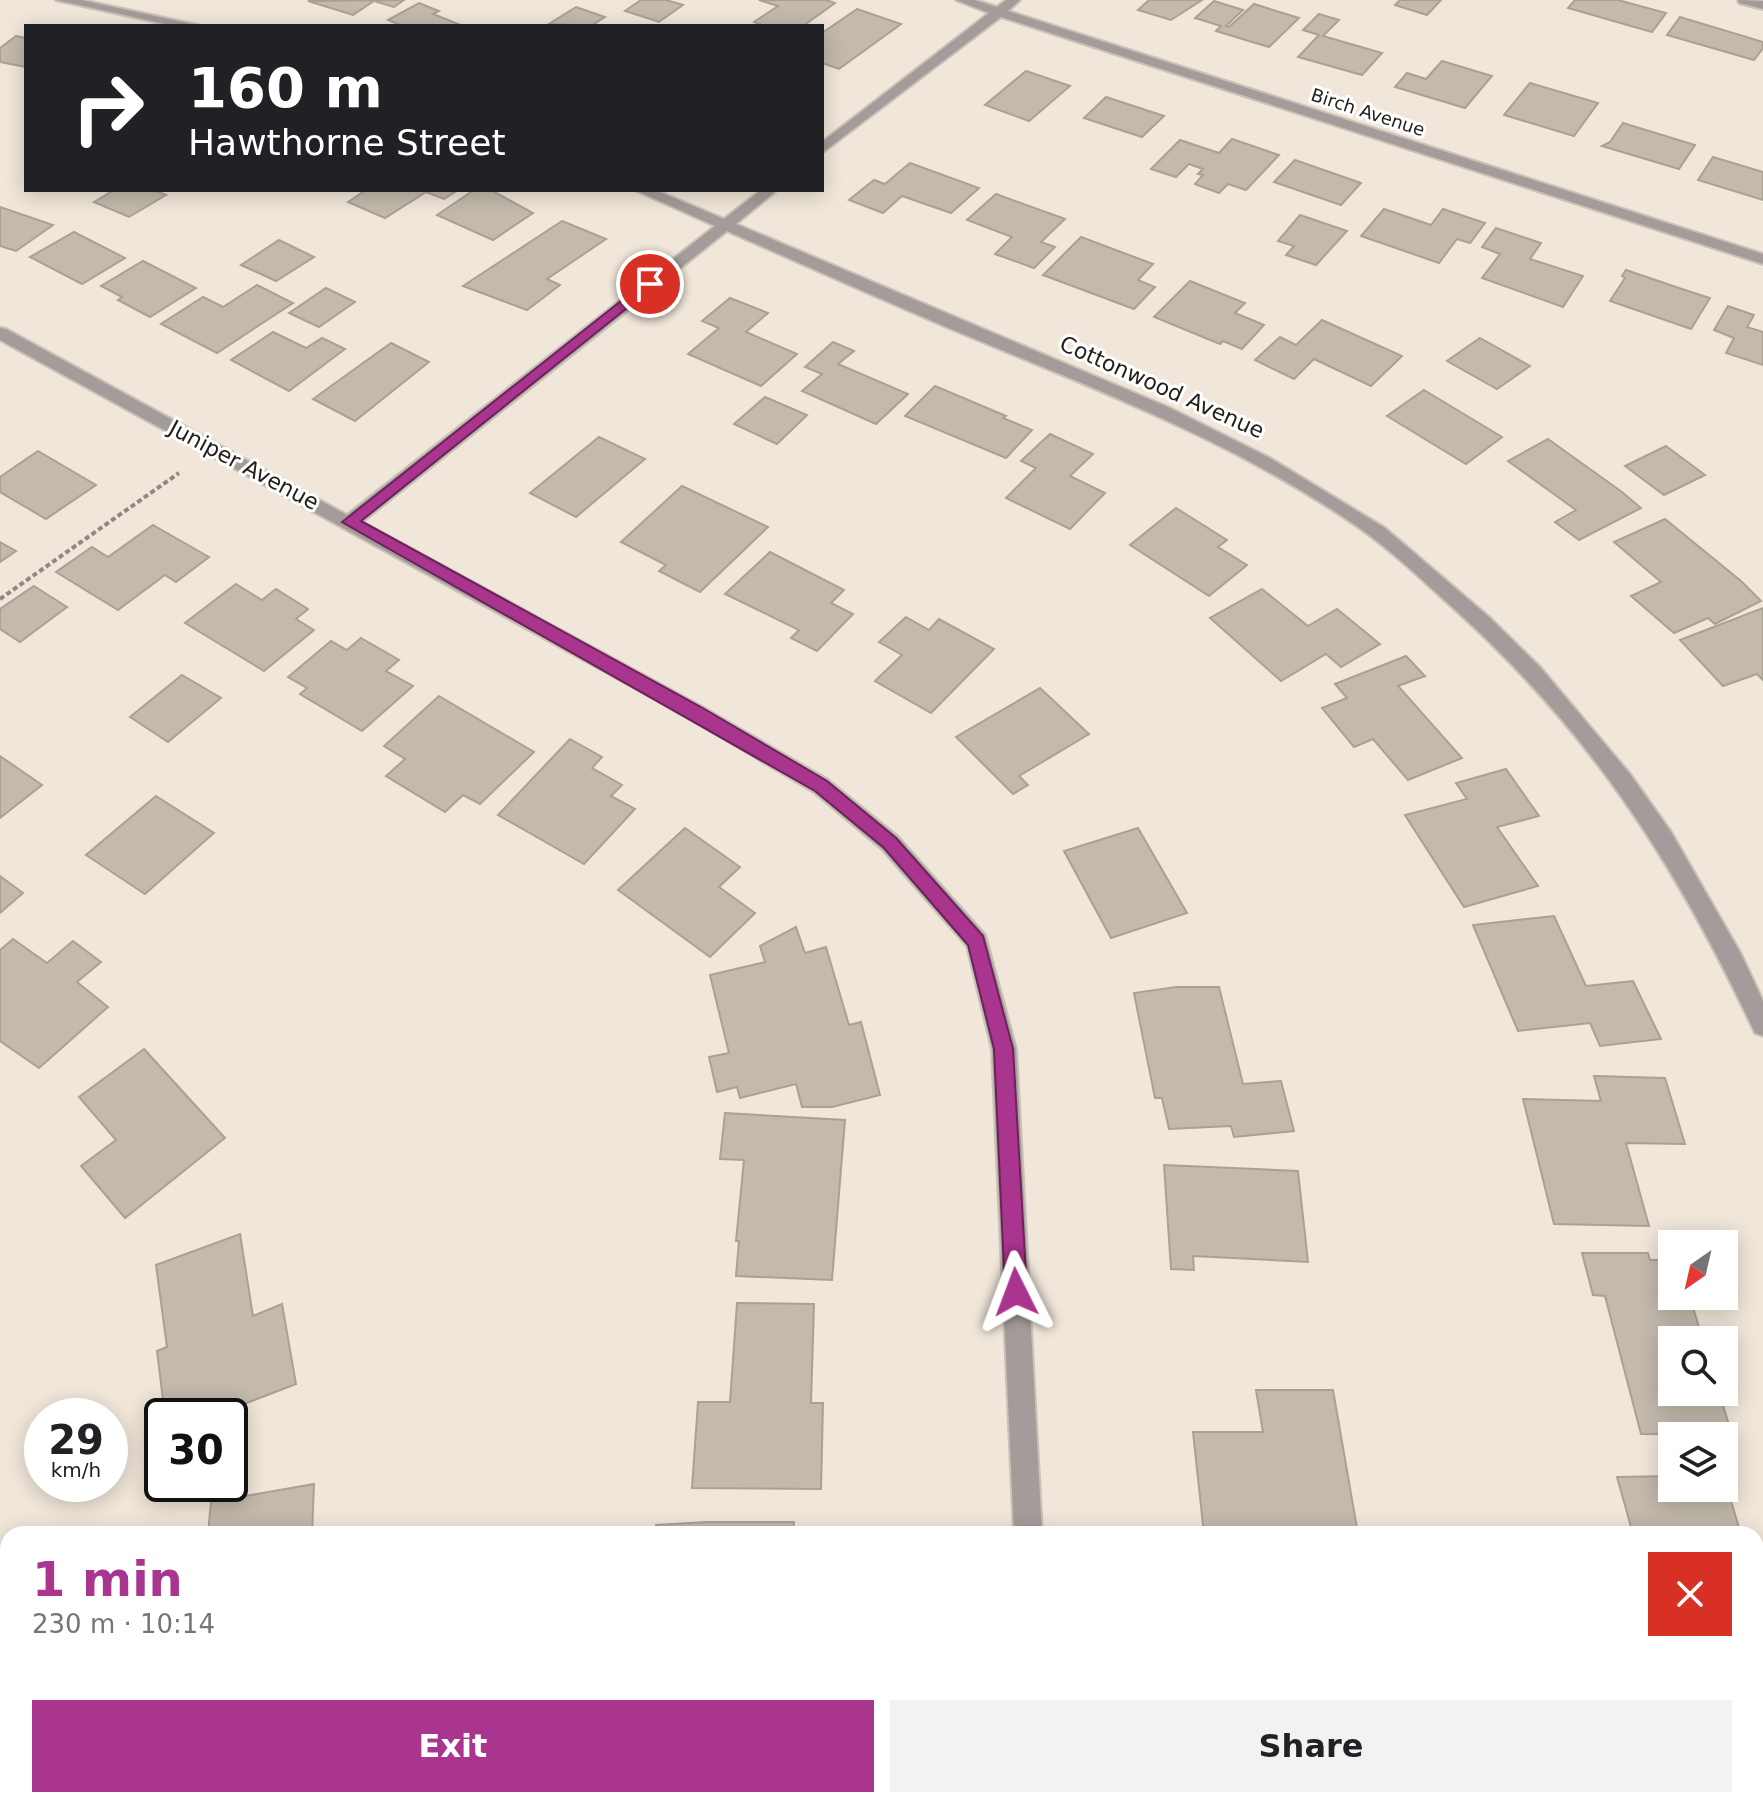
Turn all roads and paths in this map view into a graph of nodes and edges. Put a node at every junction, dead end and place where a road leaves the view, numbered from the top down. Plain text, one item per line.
1 (62, 0) edge
2 (962, 0) edge
3 (1014, 0) edge
4 (1744, 0) edge
5 (1763, 5) edge
6 (999, 12) junction
7 (184, 24) edge
8 (824, 147) edge
9 (647, 192) edge
10 (767, 192) edge
11 (725, 224) junction
12 (1763, 259) edge
13 (0, 333) edge
14 (213, 449) junction
15 (350, 522) junction
16 (0, 599) edge
17 (1763, 1026) edge
18 (1028, 1526) edge

1 - 7 street
2 - 6 street, Birch Avenue
3 - 6 street
4 - 5 street
6 - 8 street
6 - 12 street, Birch Avenue
9 - 11 street, Cottonwood Avenue
10 - 11 street
11 - 15 street
11 - 17 street, Cottonwood Avenue
13 - 14 street, Juniper Avenue
14 - 15 street, Juniper Avenue
14 - 16 path
15 - 18 street, Juniper Avenue

